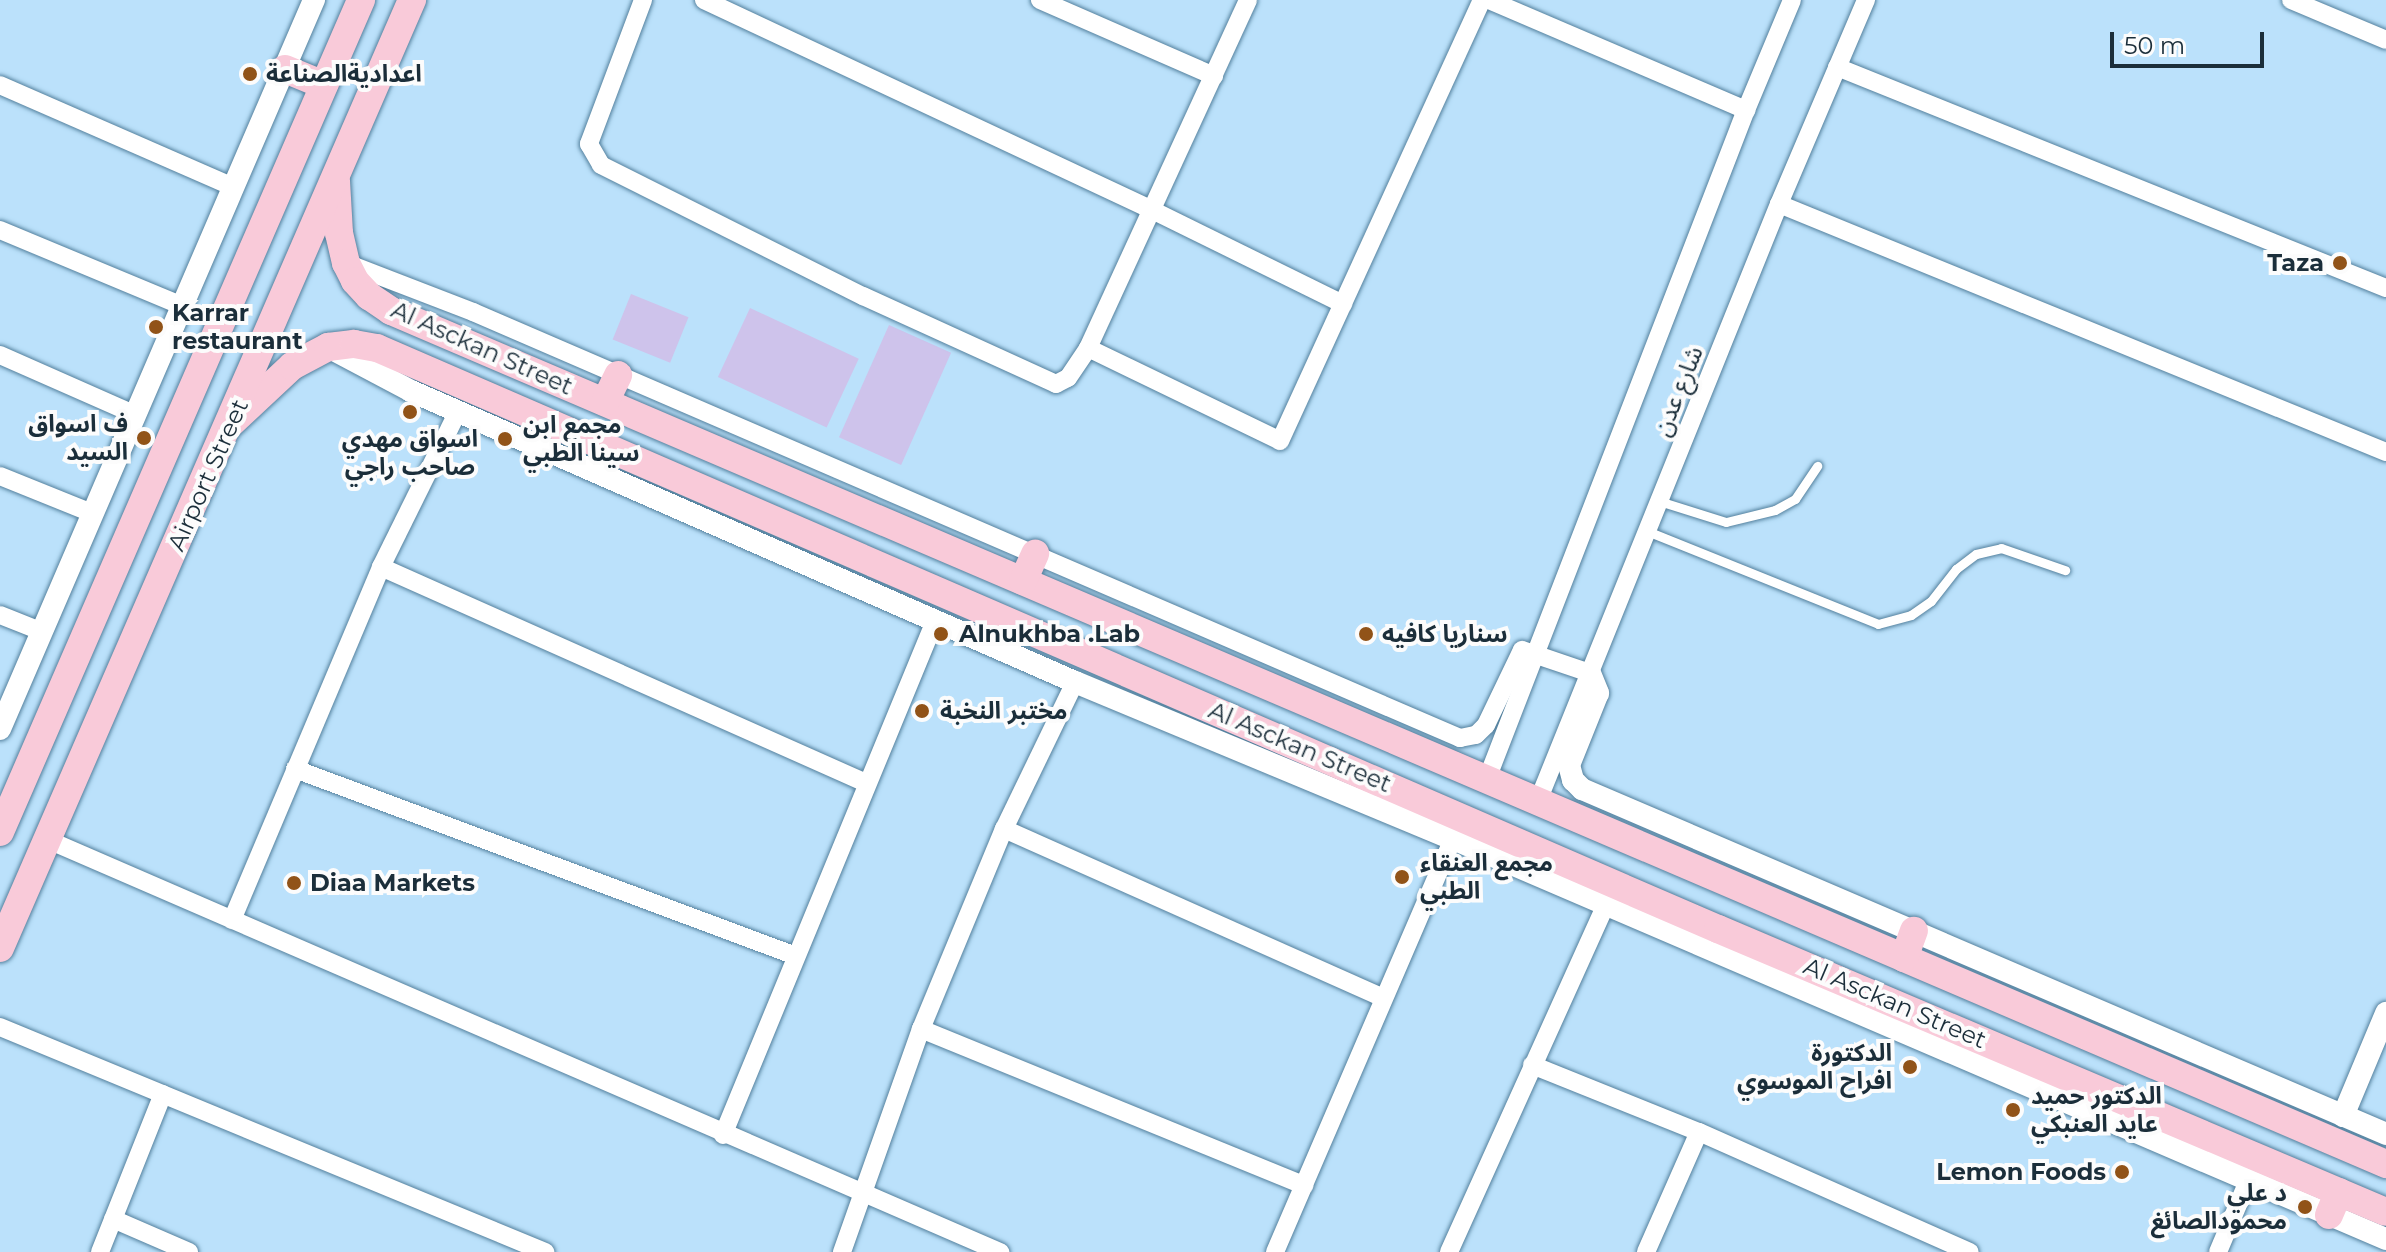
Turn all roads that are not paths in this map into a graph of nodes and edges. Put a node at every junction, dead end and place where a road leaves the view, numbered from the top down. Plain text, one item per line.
1 (314, 0) edge
2 (361, 0) edge
3 (412, 0) edge
4 (643, 0) edge
5 (704, 0) edge
6 (1040, 0) edge
7 (1248, 0) edge
8 (1482, 0) edge
9 (1489, 0) edge
10 (1792, 0) edge
11 (1866, 0) edge
12 (2291, 0) edge
13 (2386, 40) edge
14 (1837, 67) junction
15 (285, 69) junction
16 (1214, 76) junction
17 (0, 85) edge
18 (324, 85) junction
19 (1746, 110) junction
20 (336, 181) junction
21 (234, 187) junction
22 (1779, 204) junction
23 (1152, 210) junction
24 (0, 230) edge
25 (346, 263) junction
26 (2386, 288) edge
27 (1343, 304) junction
28 (183, 306) junction
29 (328, 347) junction
30 (1088, 348) junction
31 (0, 355) edge
32 (495, 355) junction
33 (618, 375) junction
34 (544, 376) junction
35 (481, 393) junction
36 (605, 402) junction
37 (458, 411) junction
38 (136, 415) junction
39 (532, 415) junction
40 (230, 424) junction
41 (2386, 452) edge
42 (1817, 466) dead end
43 (0, 476) edge
44 (1659, 501) junction
45 (94, 514) junction
46 (1647, 531) junction
47 (1035, 554) junction
48 (842, 563) junction
49 (381, 567) junction
50 (2065, 570) dead end
51 (1023, 581) junction
52 (0, 615) edge
53 (935, 621) junction
54 (43, 632) junction
55 (1538, 653) junction
56 (1590, 673) junction
57 (1075, 682) junction
58 (0, 729) edge
59 (295, 769) junction
60 (1487, 779) junction
61 (866, 783) junction
62 (1538, 801) junction
63 (1004, 829) junction
64 (0, 832) edge
65 (1468, 837) junction
66 (46, 839) junction
67 (1606, 905) junction
68 (232, 920) junction
69 (1914, 931) junction
70 (1714, 939) junction
71 (0, 948) edge
72 (796, 956) junction
73 (1904, 958) junction
74 (1383, 998) junction
75 (2386, 1015) edge
76 (0, 1027) edge
77 (921, 1029) junction
78 (2009, 1064) junction
79 (1532, 1065) junction
80 (2175, 1075) junction
81 (163, 1094) junction
82 (2252, 1107) junction
83 (2158, 1114) junction
84 (2343, 1116) junction
85 (1699, 1132) junction
86 (2386, 1134) edge
87 (723, 1135) junction
88 (2236, 1146) junction
89 (2386, 1164) edge
90 (2248, 1181) junction
91 (1304, 1185) junction
92 (865, 1194) junction
93 (2334, 1204) junction
94 (2386, 1212) edge
95 (113, 1219) junction
96 (2386, 1239) edge
97 (100, 1252) edge
98 (189, 1252) edge
99 (545, 1252) edge
100 (842, 1252) edge
101 (1000, 1252) edge
102 (1275, 1252) edge
103 (1449, 1252) edge
104 (1646, 1252) edge
105 (1970, 1252) edge
106 (2218, 1252) edge

1 - 15 street
2 - 18 main road, Airport Street
3 - 20 main road, Airport Street
4 - 30 street
5 - 23 street
6 - 16 street
7 - 16 street
8 - 27 street
9 - 19 street
10 - 19 street, شارع عدن
11 - 14 street, شارع عدن
12 - 13 street
14 - 22 street, شارع عدن
14 - 26 street
15 - 18 main road
15 - 21 street
16 - 23 street
17 - 21 street
18 - 64 main road, Airport Street
19 - 55 street, شارع عدن
20 - 25 main road, Al Asckan Street
20 - 40 main road, Airport Street
21 - 28 street
22 - 41 street
22 - 44 street, شارع عدن
23 - 27 street
23 - 30 street
24 - 28 street
25 - 32 main road, Al Asckan Street
25 - 33 street
27 - 30 street
28 - 38 street
29 - 35 main road, Al Asckan Street
29 - 37 street
29 - 40 main road, Al Asckan Street
31 - 38 street
32 - 34 main road, Al Asckan Street
32 - 35 main road
33 - 36 main road
33 - 47 street
34 - 36 main road, Al Asckan Street
34 - 39 main road
35 - 39 main road, Al Asckan Street
36 - 51 main road, Al Asckan Street
37 - 48 street
37 - 49 street
38 - 45 street
39 - 48 main road, Al Asckan Street
40 - 66 main road, Airport Street
42 - 44 lane
43 - 45 street
44 - 46 street, شارع عدن
45 - 54 street
46 - 50 lane
46 - 56 street, شارع عدن
47 - 51 main road
47 - 55 street
48 - 53 street
48 - 65 main road, Al Asckan Street
49 - 59 street
49 - 61 street
51 - 60 main road, Al Asckan Street
52 - 54 street
53 - 57 street
53 - 61 street
54 - 58 street
55 - 56 street
55 - 60 street, شارع عدن
56 - 62 street, شارع عدن
56 - 69 street
57 - 63 street
57 - 65 street
59 - 68 street
59 - 72 street
60 - 62 main road, Al Asckan Street
61 - 72 street
62 - 73 main road, Al Asckan Street
63 - 74 street
63 - 77 street
65 - 67 street
65 - 70 main road, Al Asckan Street
65 - 74 street
66 - 68 street
66 - 71 main road, Airport Street
67 - 70 street
67 - 79 street
68 - 87 street
69 - 73 main road
69 - 84 street
70 - 78 main road, Al Asckan Street
72 - 87 street
73 - 80 main road, Al Asckan Street
74 - 91 street
75 - 84 street
76 - 81 street
77 - 91 street
77 - 92 street
78 - 83 main road, Al Asckan Street
78 - 90 street
79 - 85 street
79 - 103 street
80 - 82 main road, Al Asckan Street
80 - 83 main road
81 - 95 street
81 - 99 street
82 - 88 main road
82 - 89 main road, Al Asckan Street
83 - 88 main road, Al Asckan Street
84 - 86 street
85 - 104 street
85 - 105 street
87 - 92 street
88 - 93 main road, Al Asckan Street
90 - 93 street
90 - 106 street
91 - 102 street
92 - 100 street
92 - 101 street
93 - 94 main road, Al Asckan Street
93 - 96 street
95 - 97 street
95 - 98 street

